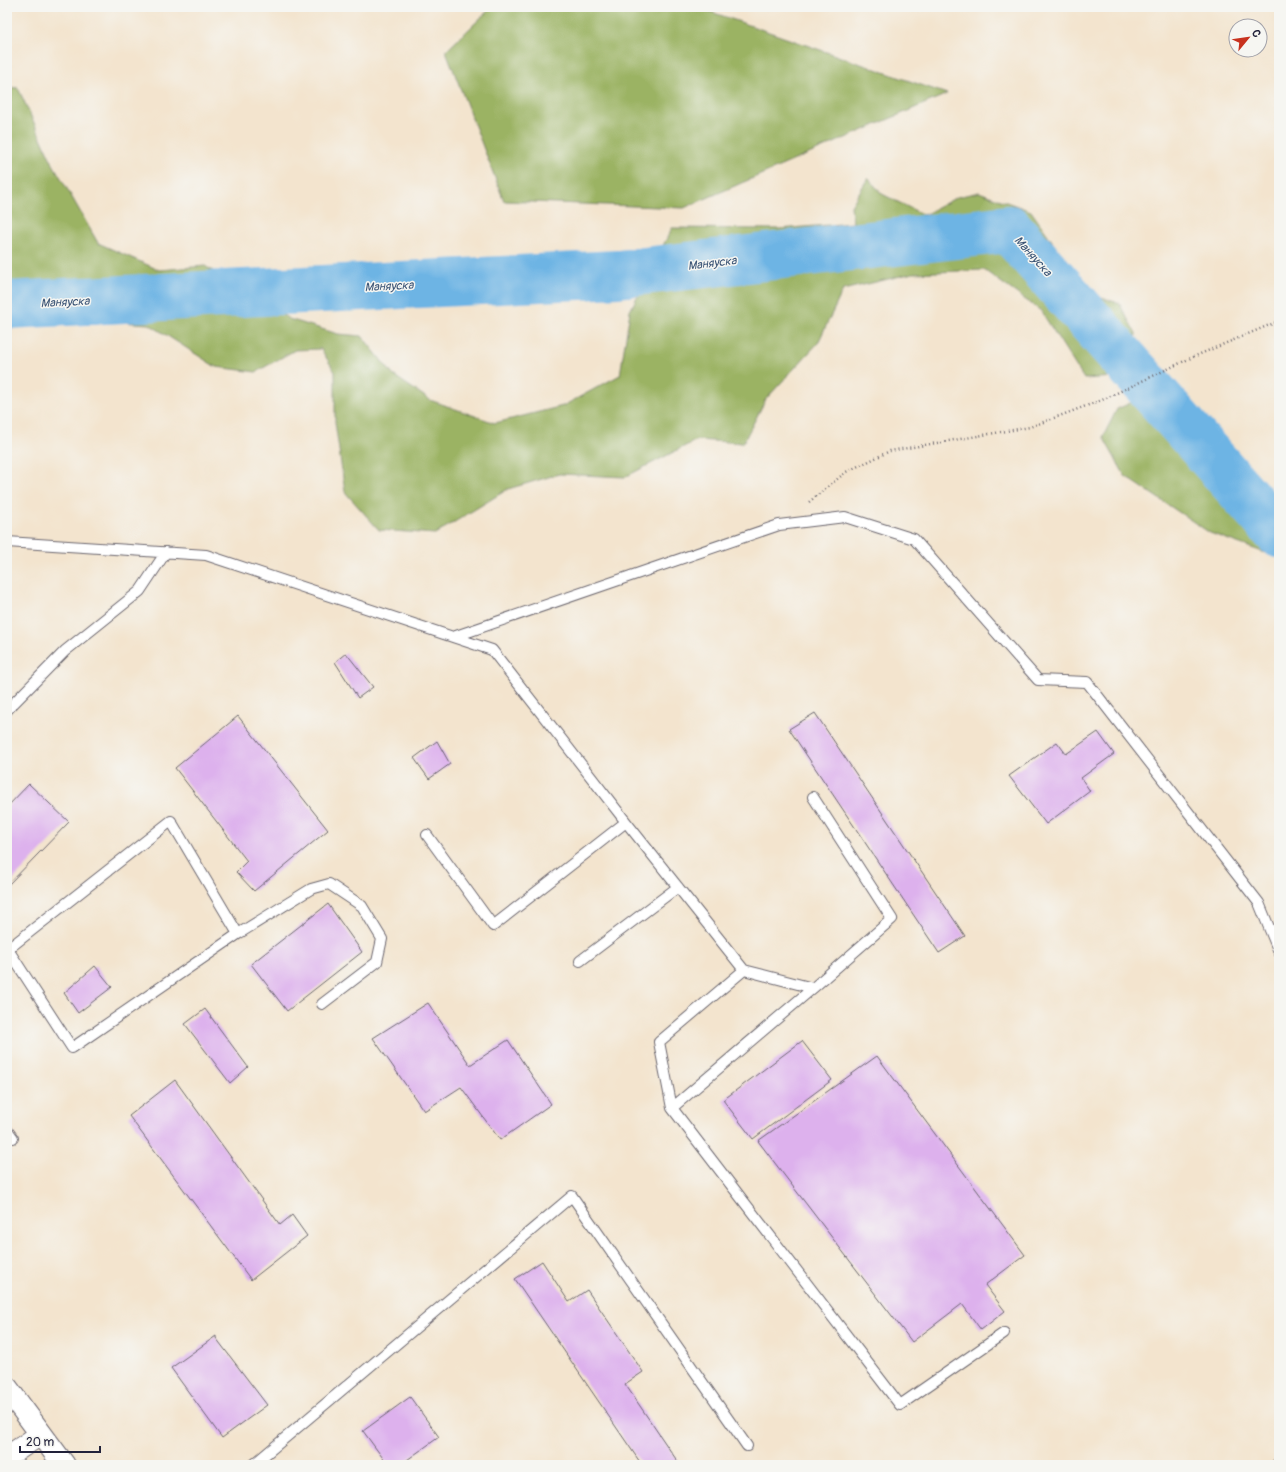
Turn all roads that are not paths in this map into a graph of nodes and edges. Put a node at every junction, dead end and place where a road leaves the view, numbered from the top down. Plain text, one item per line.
1 (7, 542) edge
2 (166, 552) junction
3 (453, 637) junction
4 (7, 710) edge
5 (814, 796) dead end
6 (626, 822) junction
7 (427, 836) dead end
8 (678, 886) junction
9 (238, 934) junction
10 (8, 949) edge
11 (1279, 952) edge
12 (580, 961) dead end
13 (744, 970) junction
14 (813, 988) junction
15 (322, 1004) dead end
16 (672, 1108) junction
17 (1004, 1333) dead end
18 (7, 1388) edge
19 (41, 1434) junction
20 (747, 1446) dead end
21 (7, 1457) edge
22 (1279, 1463) edge
23 (64, 1465) edge
24 (253, 1465) edge
25 (1276, 1465) edge

1 - 2 lane
2 - 3 lane
2 - 4 lane
3 - 6 lane
3 - 11 lane
5 - 14 lane
6 - 7 lane
6 - 8 lane
8 - 12 lane
8 - 13 lane
9 - 10 lane
9 - 10 lane
9 - 15 lane
13 - 14 lane
13 - 16 lane
14 - 16 lane
16 - 17 lane
18 - 19 main road
19 - 21 street
19 - 23 main road
20 - 24 lane
22 - 25 lane

